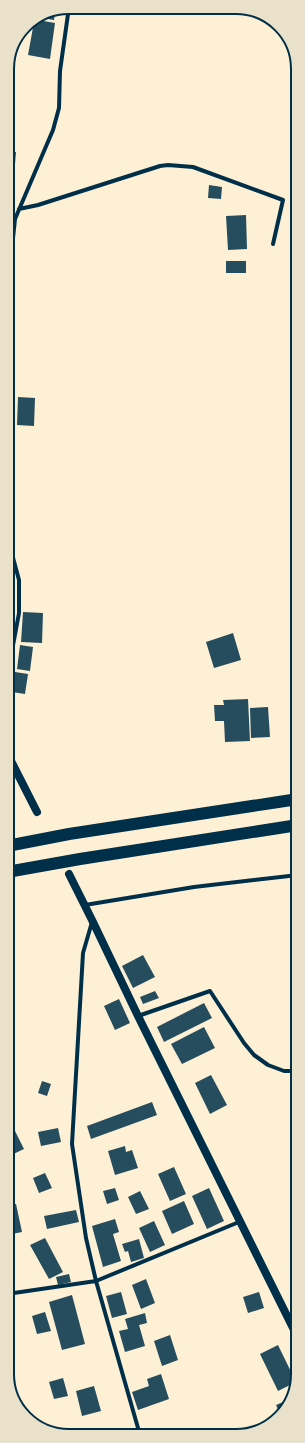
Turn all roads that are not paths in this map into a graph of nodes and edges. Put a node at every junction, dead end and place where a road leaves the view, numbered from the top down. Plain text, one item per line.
1 (68, 14) edge
2 (19, 209) junction
3 (14, 229) edge
4 (273, 244) dead end
5 (14, 561) edge
6 (14, 640) edge
7 (14, 767) edge
8 (291, 800) edge
9 (37, 812) dead end
10 (291, 826) edge
11 (14, 845) edge
12 (14, 871) edge
13 (69, 874) dead end
14 (291, 876) edge
15 (84, 905) junction
16 (92, 920) junction
17 (138, 1016) junction
18 (291, 1071) edge
19 (240, 1222) junction
20 (96, 1281) junction
21 (14, 1293) edge
22 (291, 1324) edge
23 (138, 1429) edge

1 - 2 street
2 - 3 street
2 - 4 street
5 - 6 street
7 - 9 main road
8 - 11 highway
10 - 12 highway
13 - 15 main road
14 - 15 street
15 - 16 main road
16 - 17 main road
16 - 20 street
17 - 18 street
17 - 19 main road
19 - 20 street
19 - 22 main road
20 - 21 street
20 - 23 street

